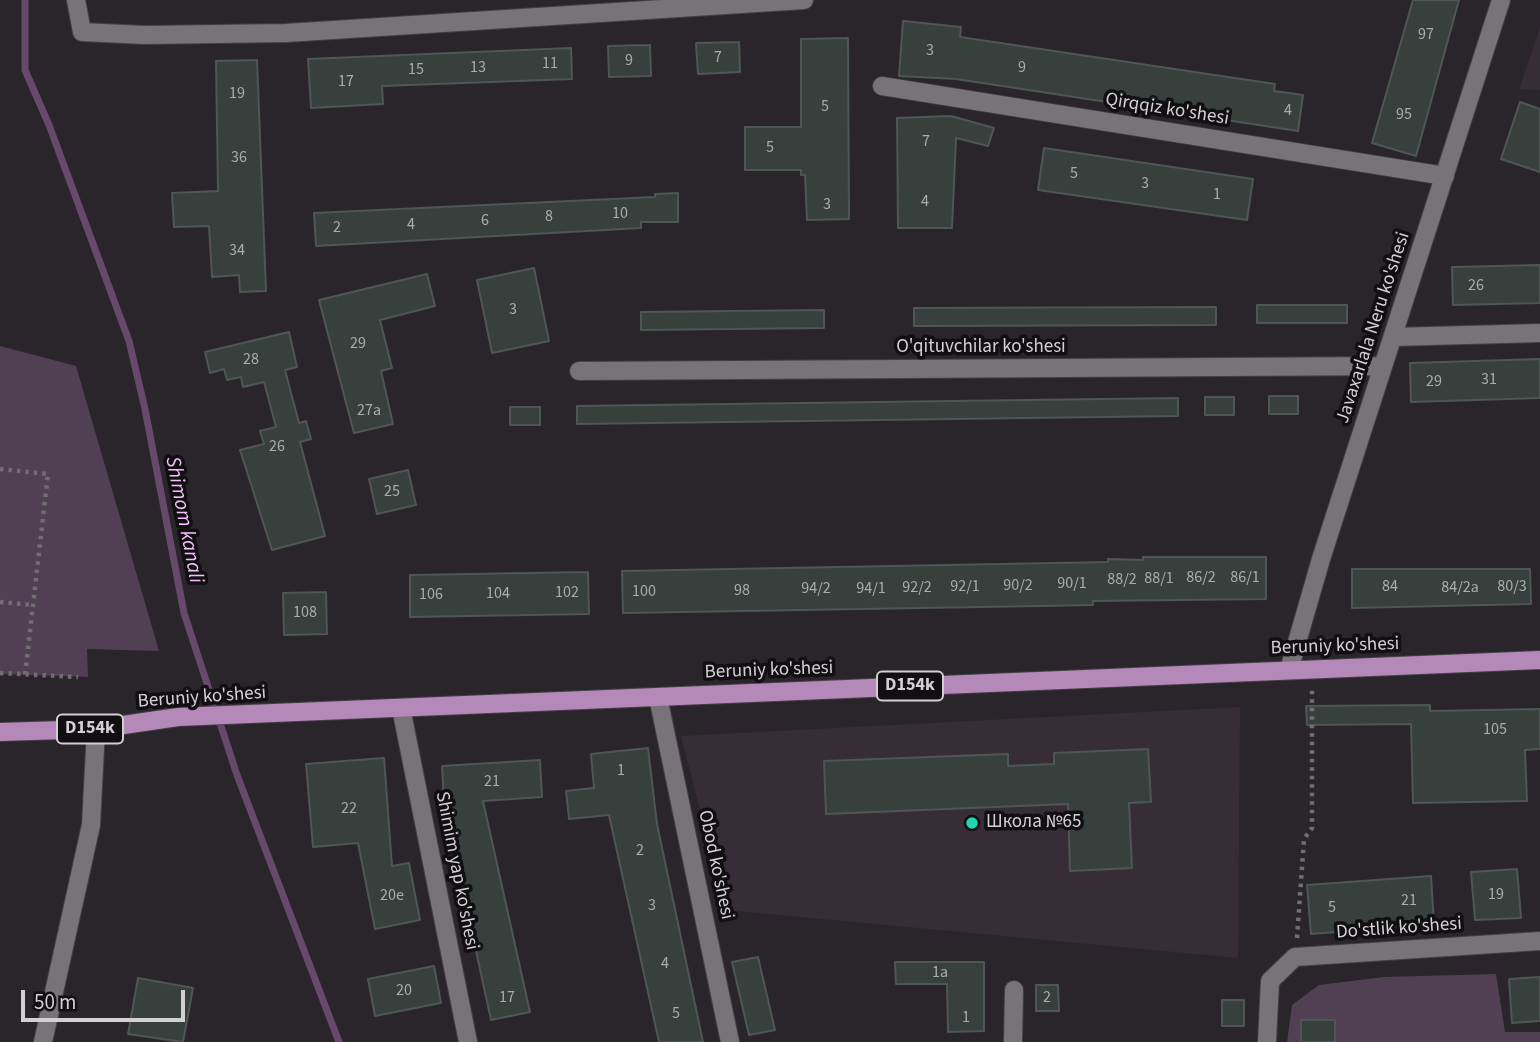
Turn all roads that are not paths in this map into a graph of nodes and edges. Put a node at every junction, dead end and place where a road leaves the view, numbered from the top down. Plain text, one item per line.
1 (76, 0) edge
2 (804, 0) edge
3 (1501, 0) edge
4 (882, 86) dead end
5 (1445, 176) junction
6 (1540, 333) edge
7 (1393, 337) junction
8 (1384, 366) junction
9 (579, 371) dead end
10 (1540, 660) edge
11 (1289, 670) junction
12 (658, 697) junction
13 (401, 708) junction
14 (96, 729) junction
15 (0, 732) edge
16 (1540, 941) edge
17 (1014, 990) dead end
18 (43, 1042) edge
19 (468, 1042) edge
20 (730, 1042) edge
21 (1013, 1042) edge
22 (1268, 1042) edge

1 - 2 street
3 - 5 street, Javaxarlala Neru ko'shesi
4 - 5 street, Qirqqiz ko'shesi
5 - 7 street, Javaxarlala Neru ko'shesi
6 - 7 street
7 - 8 street, Javaxarlala Neru ko'shesi
8 - 9 street, O'qituvchilar ko'shesi
8 - 11 street, Javaxarlala Neru ko'shesi
10 - 11 main road, Beruniy ko'shesi / D154k
11 - 12 main road, Beruniy ko'shesi / D154k
12 - 13 main road, Beruniy ko'shesi / D154k
12 - 20 street, Obod ko'shesi
13 - 14 main road, Beruniy ko'shesi / D154k
13 - 19 street, Shimim yap ko'shesi
14 - 15 main road, Beruniy ko'shesi / D154k
14 - 18 street
16 - 22 street, Do'stlik ko'shesi
17 - 21 street

